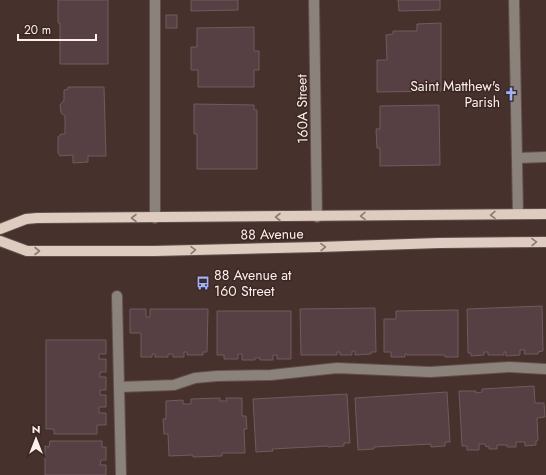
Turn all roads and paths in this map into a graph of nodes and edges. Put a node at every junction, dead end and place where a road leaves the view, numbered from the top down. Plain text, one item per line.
1 (155, 0) edge
2 (314, 0) edge
3 (514, 0) edge
4 (546, 157) edge
5 (517, 158) junction
6 (518, 214) junction
7 (546, 214) edge
8 (317, 217) junction
9 (155, 218) junction
10 (0, 229) edge
11 (0, 241) edge
12 (546, 242) edge
13 (118, 296) dead end
14 (546, 369) edge
15 (120, 387) junction
16 (121, 475) edge

1 - 9 street
2 - 8 street, 160A Street
3 - 5 street
4 - 5 street
5 - 6 street
6 - 7 main road, 88 Avenue
6 -> 8 main road, 88 Avenue
8 -> 9 main road, 88 Avenue
9 -> 10 main road, 88 Avenue
11 -> 12 main road, 88 Avenue
13 - 15 street
14 - 15 street
15 - 16 street

